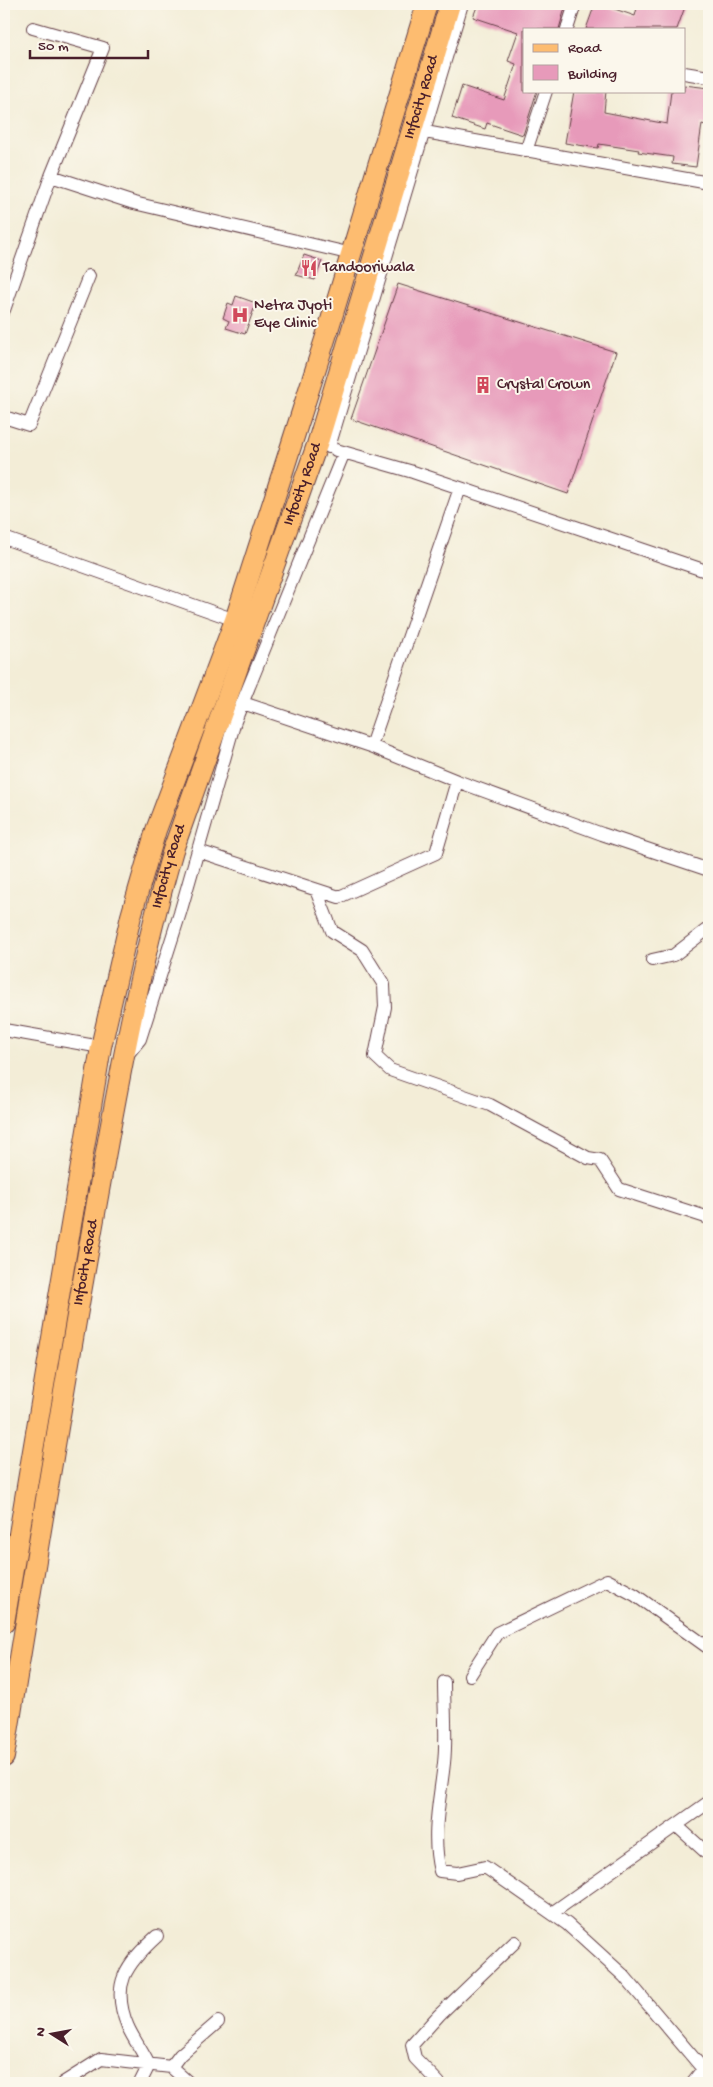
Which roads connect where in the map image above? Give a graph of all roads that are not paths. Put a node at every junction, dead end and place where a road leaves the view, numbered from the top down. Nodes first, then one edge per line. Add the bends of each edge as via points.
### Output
1 (427, 4) edge
2 (450, 4) edge
3 (462, 4) edge
4 (575, 4) edge
5 (33, 28) dead end
6 (567, 28) edge
7 (686, 73) edge
8 (709, 77) edge
9 (546, 92) edge
10 (417, 131) junction
11 (526, 151) junction
12 (52, 176) junction
13 (709, 183) edge
14 (352, 254) junction
15 (89, 276) dead end
16 (4, 310) edge
17 (4, 417) edge
18 (323, 446) junction
19 (344, 452) junction
20 (460, 488) junction
21 (4, 538) edge
22 (709, 572) edge
23 (235, 620) junction
24 (243, 703) junction
25 (371, 746) junction
26 (185, 752) junction
27 (205, 760) junction
28 (457, 781) junction
29 (198, 851) junction
30 (709, 870) edge
31 (316, 890) junction
32 (709, 928) edge
33 (652, 960) dead end
34 (4, 1030) edge
35 (101, 1047) junction
36 (122, 1061) junction
37 (72, 1215) junction
38 (94, 1218) junction
39 (709, 1218) edge
40 (4, 1617) edge
41 (708, 1645) edge
42 (470, 1675) dead end
43 (444, 1682) dead end
44 (4, 1753) edge
45 (4, 1757) edge
46 (709, 1802) edge
47 (677, 1826) junction
48 (709, 1855) edge
49 (552, 1913) junction
50 (157, 1936) dead end
51 (514, 1942) dead end
52 (218, 2022) dead end
53 (150, 2065) junction
54 (171, 2067) junction
55 (63, 2083) edge
56 (140, 2083) edge
57 (189, 2083) edge
58 (439, 2083) edge
59 (692, 2083) edge

1 - 14 main road, Infocity Road
2 - 10 main road, Infocity Road
3 - 10 street
4 - 6 street
5 - 12 street via 103,48
7 - 8 street
9 - 11 street
10 - 11 street
10 - 18 main road, Infocity Road
11 - 13 street
12 - 14 street via 134,203
12 - 16 street
14 - 23 main road, Infocity Road
15 - 17 street via 29,425
18 - 19 street
18 - 27 main road, Infocity Road
19 - 20 street
19 - 24 street
20 - 22 street
20 - 25 street
21 - 23 street
23 - 26 main road, Infocity Road
24 - 25 street
24 - 29 street
25 - 28 street
26 - 27 main road
26 - 35 main road, Infocity Road via 156,830 131,916
27 - 36 main road, Infocity Road via 160,896
28 - 30 street
28 - 31 street via 436,853 339,897
29 - 31 street
29 - 36 street via 140,1039
31 - 39 street via 332,931 362,950 384,985 385,1008 375,1056 390,1070 490,1104 588,1158 600,1160 619,1189
32 - 33 street via 674,955
34 - 35 street
35 - 37 main road, Infocity Road
36 - 38 main road, Infocity Road
37 - 38 main road
37 - 40 main road, Infocity Road
38 - 44 main road, Infocity Road
41 - 42 street via 636,1595 606,1580 497,1633
43 - 49 street via 444,1761 435,1851 440,1871 458,1872 485,1867
44 - 45 main road, Infocity Road
46 - 47 street
47 - 48 street
47 - 49 street
49 - 59 street via 624,1976 704,2069
50 - 53 street via 126,1971 119,1995 128,2028
51 - 58 street via 412,2045 415,2058
52 - 54 street
53 - 54 street
53 - 55 street via 101,2059
53 - 56 street
54 - 57 street

